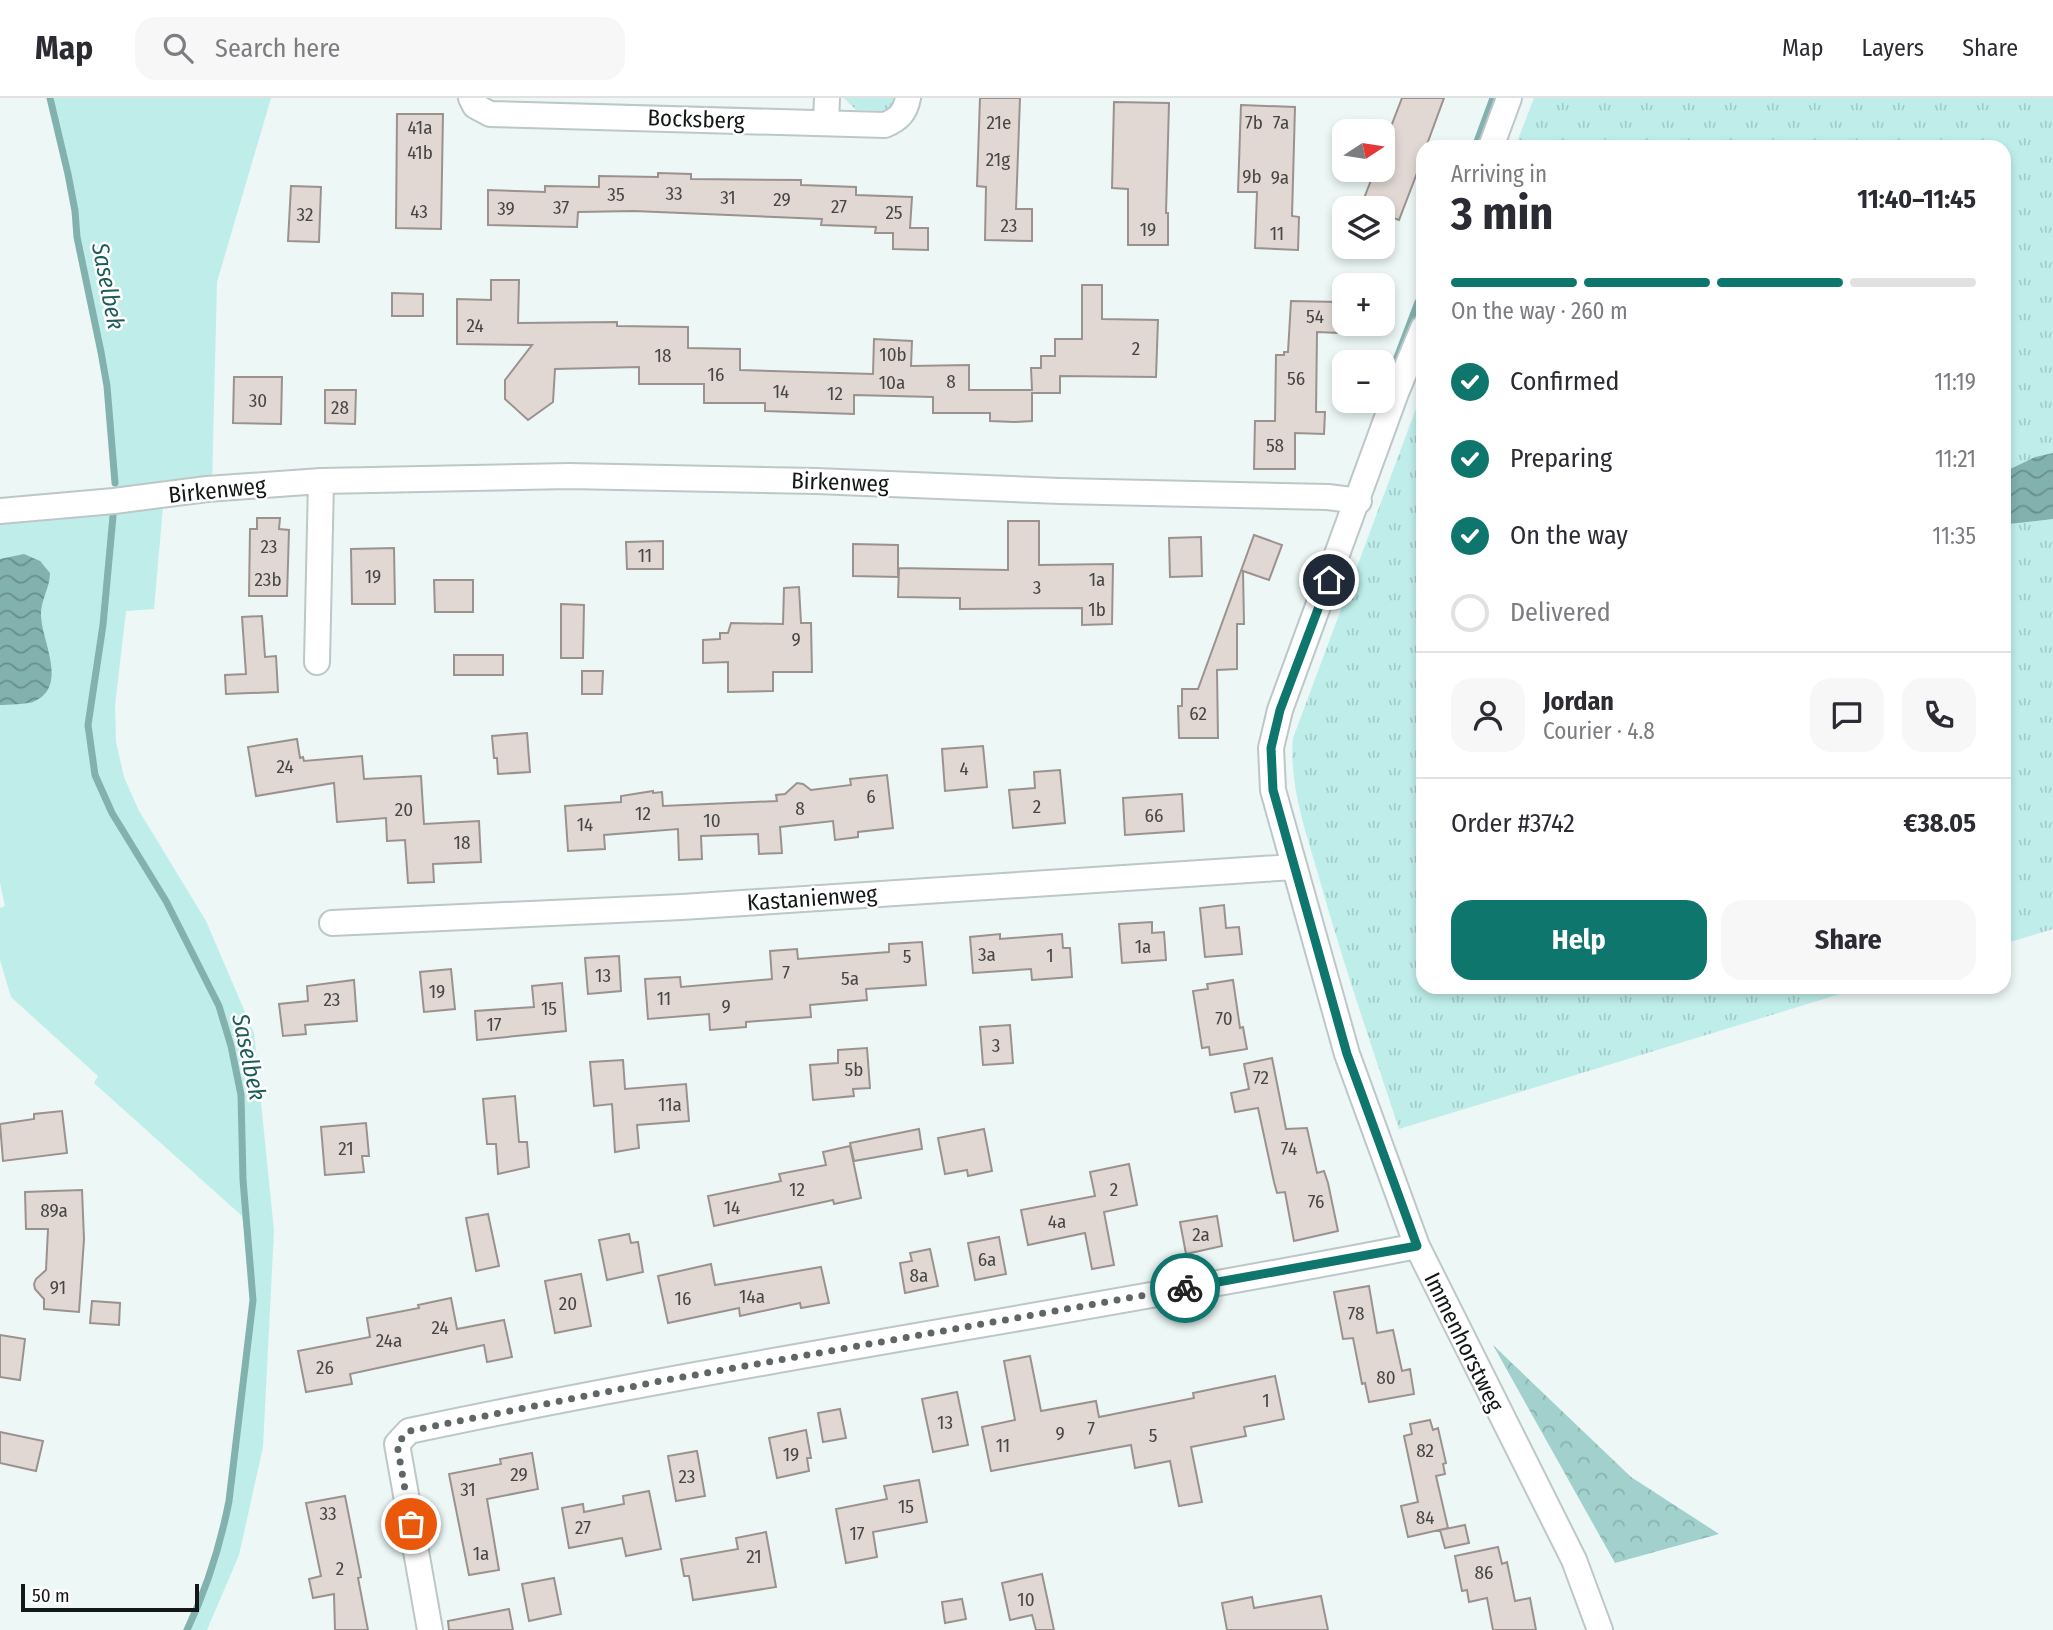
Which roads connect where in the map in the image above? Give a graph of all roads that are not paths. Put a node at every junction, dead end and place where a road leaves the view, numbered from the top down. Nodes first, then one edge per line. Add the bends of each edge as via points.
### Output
1 (471, 98) edge
2 (908, 98) edge
3 (1509, 98) edge
4 (566, 107) edge
5 (827, 110) edge
6 (1494, 140) edge
7 (1416, 345) edge
8 (321, 481) junction
9 (1359, 501) junction
10 (0, 511) edge
11 (317, 662) dead end
12 (1293, 867) junction
13 (332, 923) dead end
14 (1417, 1246) junction
15 (430, 1630) edge
16 (1600, 1630) edge

1 - 4 street, Bocksberg via 475,106 490,114
2 - 5 street, Bocksberg via 897,120 885,125
3 - 6 street
4 - 5 street, Bocksberg
7 - 9 street, Immenhorstweg
8 - 9 street, Birkenweg via 569,476
8 - 10 street, Birkenweg
8 - 11 street
9 - 12 street, Immenhorstweg via 1280,710 1271,748 1273,790
12 - 13 street, Kastanienweg via 682,907
12 - 14 street, Immenhorstweg via 1347,1054
14 - 15 street via 661,1381 409,1431 397,1444
14 - 16 street, Immenhorstweg via 1574,1560

